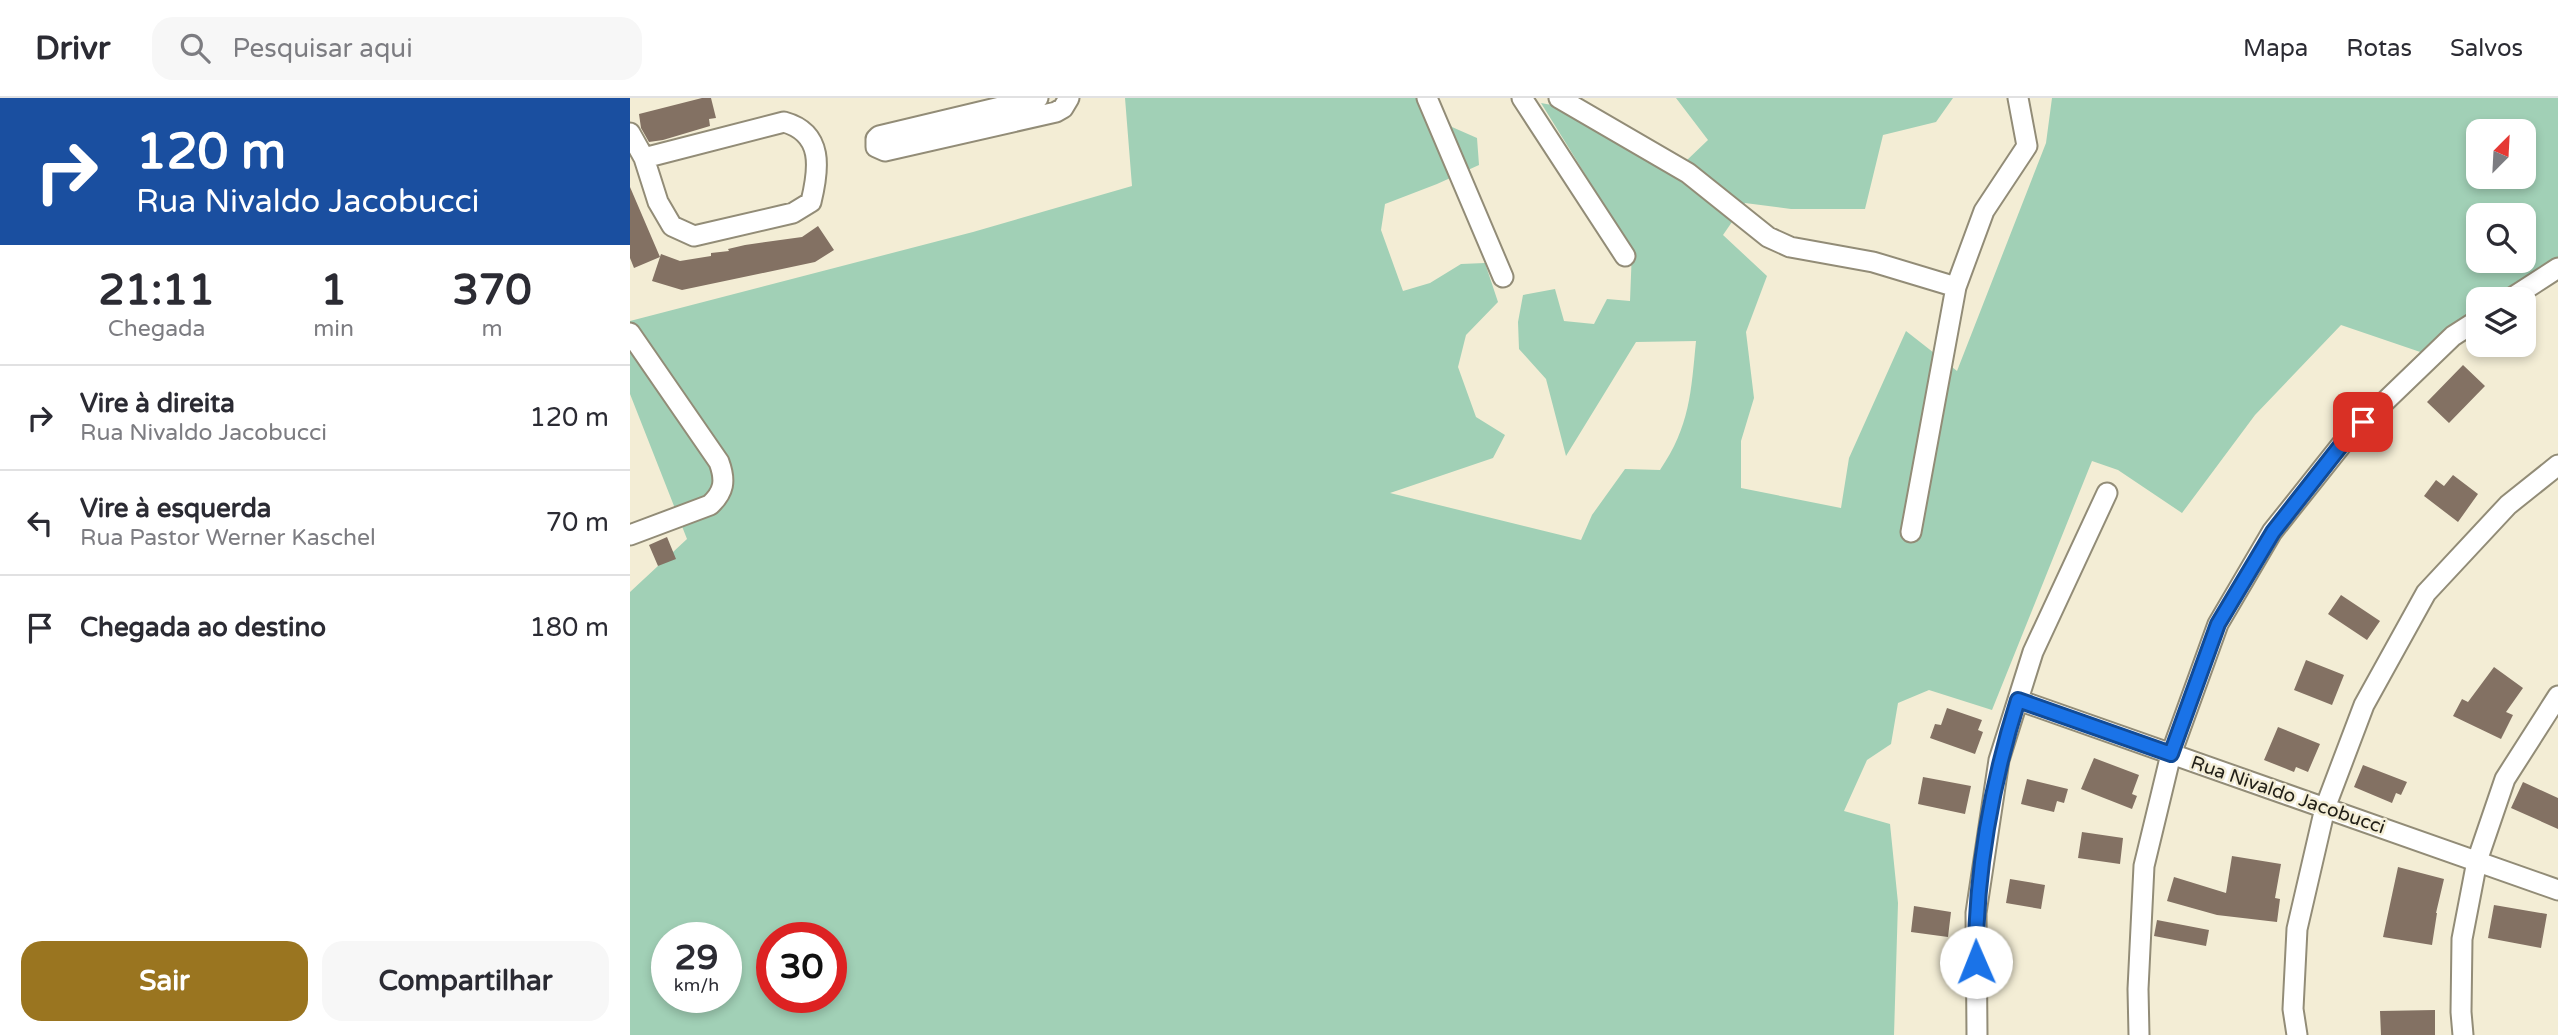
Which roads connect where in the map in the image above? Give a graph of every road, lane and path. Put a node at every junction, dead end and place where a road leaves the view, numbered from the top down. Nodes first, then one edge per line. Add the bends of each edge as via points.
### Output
1 (1038, 98) edge
2 (1069, 98) edge
3 (1427, 98) edge
4 (1522, 98) edge
5 (1559, 98) edge
6 (2018, 98) edge
7 (630, 133) edge
8 (644, 158) junction
9 (1625, 256) dead end
10 (2558, 268) edge
11 (1503, 277) dead end
12 (1956, 287) junction
13 (2529, 287) edge
14 (2466, 328) edge
15 (630, 333) edge
16 (2558, 465) edge
17 (2107, 493) dead end
18 (1911, 532) dead end
19 (630, 535) edge
20 (2558, 696) edge
21 (2018, 700) junction
22 (2171, 754) junction
23 (2325, 807) junction
24 (2477, 861) junction
25 (2558, 890) edge
26 (1977, 1035) edge
27 (2139, 1035) edge
28 (2297, 1035) edge
29 (2463, 1035) edge

1 - 2 street via 879,136 876,147 885,150 1056,112
3 - 11 street
4 - 9 street
5 - 12 street via 1688,173 1768,237 1790,247 1872,262
6 - 12 street via 2027,146 1984,211
7 - 8 street
8 - 8 street via 784,122 810,138 818,175 811,202 793,213 694,236 671,226
10 - 13 street
12 - 18 street
14 - 22 street via 2346,439 2273,532 2218,624
15 - 19 street via 724,474 718,497 709,505
16 - 23 street via 2508,505 2426,593 2364,705
17 - 21 street via 2033,652
20 - 24 street via 2505,779
21 - 22 street, Rua Nivaldo Jacobucci
21 - 26 street via 1999,760 1976,913
22 - 23 street, Rua Nivaldo Jacobucci
22 - 27 street via 2144,866
23 - 24 street, Rua Nivaldo Jacobucci
23 - 28 street via 2297,929 2293,1009
24 - 25 street, Rua Nivaldo Jacobucci
24 - 29 street via 2462,939

